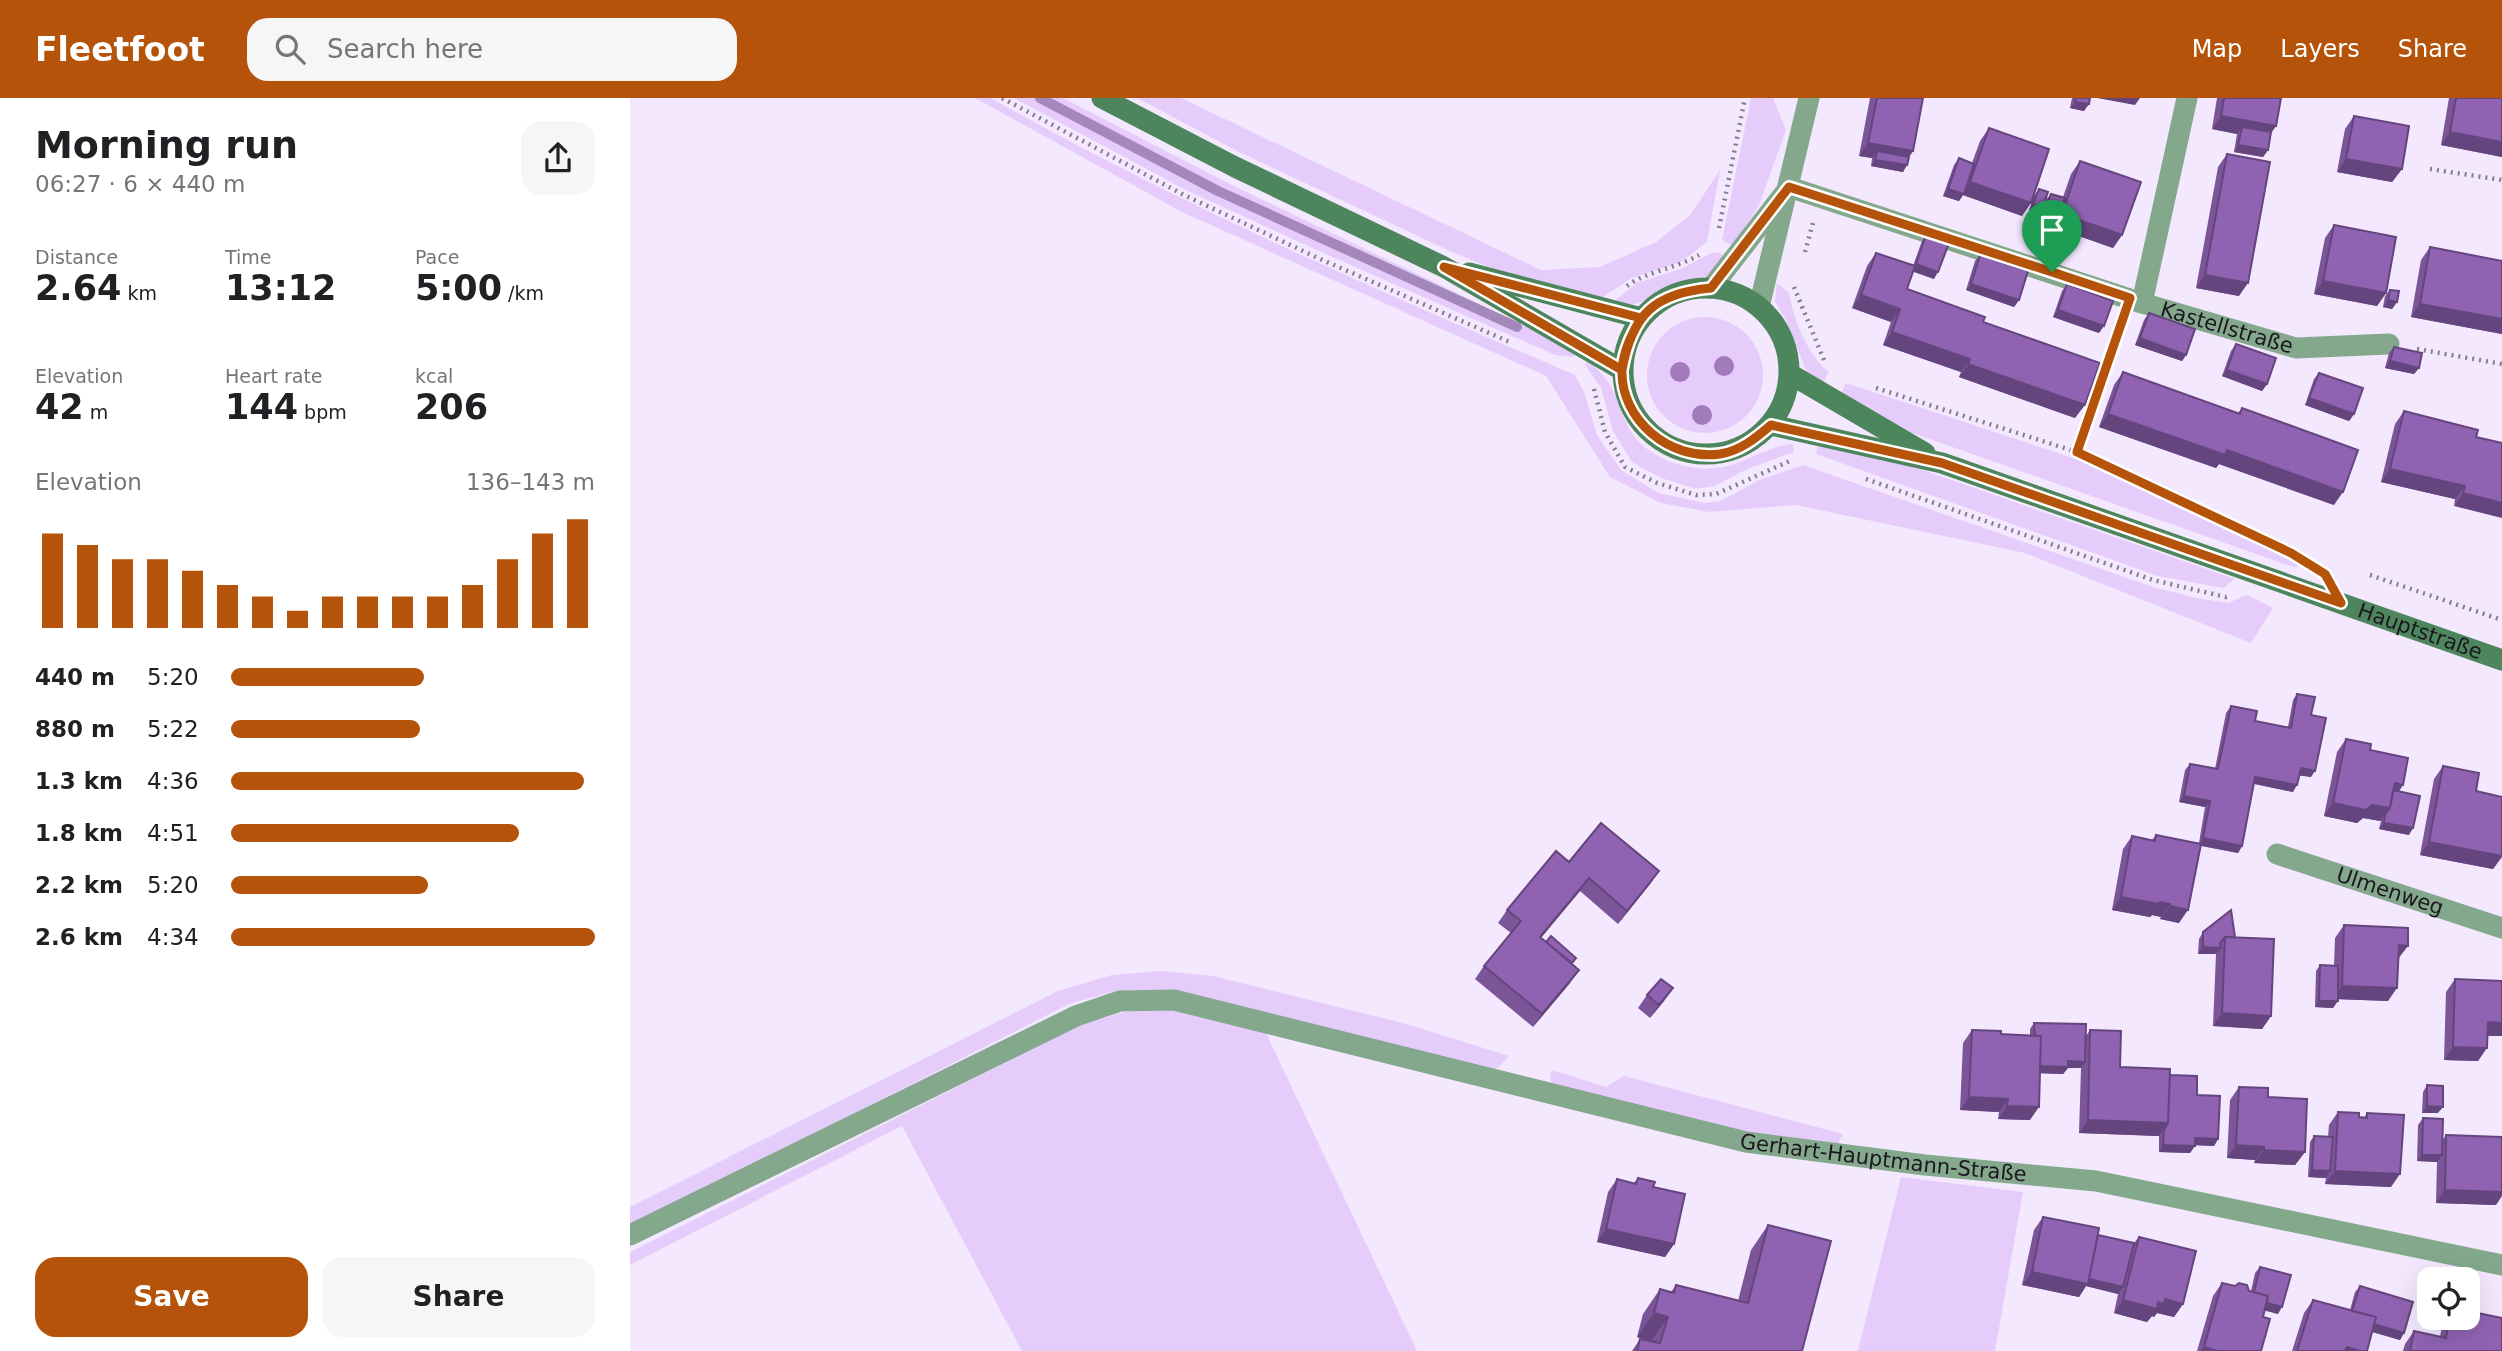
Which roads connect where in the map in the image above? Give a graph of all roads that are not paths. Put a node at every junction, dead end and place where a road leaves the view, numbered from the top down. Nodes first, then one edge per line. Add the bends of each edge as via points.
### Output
1 (1102, 98) edge
2 (1809, 98) edge
3 (2187, 98) edge
4 (1789, 187) junction
5 (1444, 267) junction
6 (1711, 288) junction
7 (2136, 300) junction
8 (1759, 307) junction
9 (1641, 318) junction
10 (2389, 344) road end
11 (1622, 370) junction
12 (1790, 374) junction
13 (1771, 425) junction
14 (1942, 463) junction
15 (2502, 660) edge
16 (2277, 854) dead end
17 (2502, 929) edge
18 (630, 1236) edge
19 (2502, 1265) edge

1 - 5 main road
2 - 4 street
3 - 7 street
4 - 6 street
4 - 7 street, Kastellstraße
4 - 8 street
5 - 9 main road
5 - 11 main road
6 - 8 main road
6 - 9 main road via 1685,290 1661,300
7 - 10 street, Kastellstraße via 2295,348
8 - 12 main road via 1782,337
9 - 11 main road via 1627,343
11 - 13 main road via 1627,399 1641,424 1664,444 1691,454 1721,454 1749,444
12 - 13 main road via 1785,399
12 - 14 main road, Hauptstraße
13 - 14 main road, Hauptstraße
14 - 15 main road, Hauptstraße
16 - 17 street, Ulmenweg
18 - 19 street, Gerhart-Hauptmann-Straße via 1076,1016 1121,1000 1174,1000 1746,1142 2096,1181

